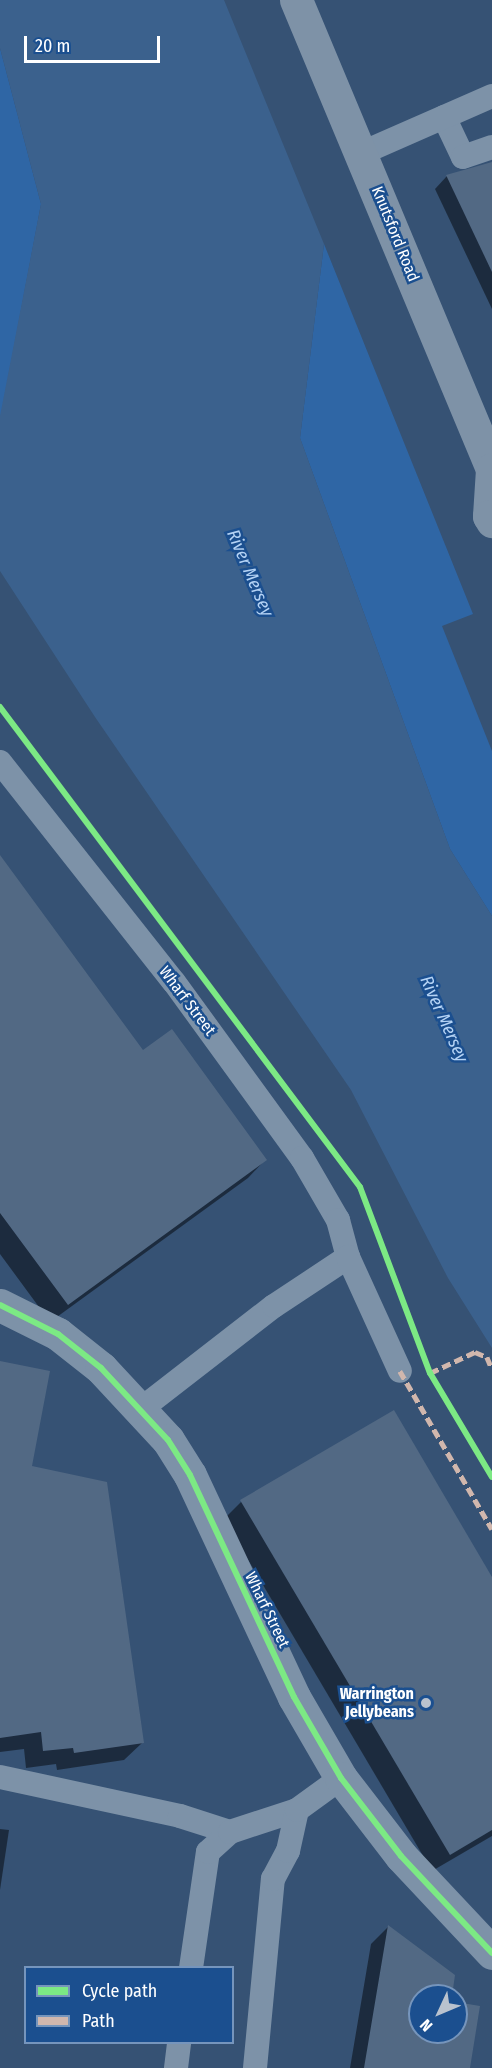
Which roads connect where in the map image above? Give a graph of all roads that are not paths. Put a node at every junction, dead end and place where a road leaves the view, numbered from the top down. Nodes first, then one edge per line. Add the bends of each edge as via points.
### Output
1 (296, 0) edge
2 (492, 96) edge
3 (444, 117) junction
4 (492, 147) edge
5 (362, 153) junction
6 (492, 469) edge
7 (492, 521) edge
8 (0, 762) edge
9 (348, 1257) junction
10 (0, 1305) edge
11 (400, 1371) dead end
12 (141, 1409) junction
13 (0, 1777) edge
14 (341, 1778) junction
15 (297, 1810) junction
16 (230, 1832) junction
17 (492, 1953) edge
18 (190, 1966) edge
19 (179, 2044) edge
20 (176, 2068) edge
21 (255, 2068) edge

1 - 5 highway, Knutsford Road
2 - 3 lane
3 - 4 lane via 463,157
3 - 5 lane
5 - 6 highway, Knutsford Road
6 - 7 highway, Knutsford Road
8 - 9 lane, Wharf Street via 174,982 302,1158 338,1220
9 - 11 lane, Wharf Street
9 - 12 lane via 274,1306
10 - 12 street, Wharf Street via 58,1334 101,1368
12 - 14 street, Wharf Street via 168,1440 190,1475 255,1619
13 - 16 lane via 180,1816
14 - 15 lane
14 - 17 street, Wharf Street via 400,1856
15 - 16 lane
15 - 21 lane via 288,1851 273,1879
16 - 18 lane via 208,1852
19 - 20 lane

